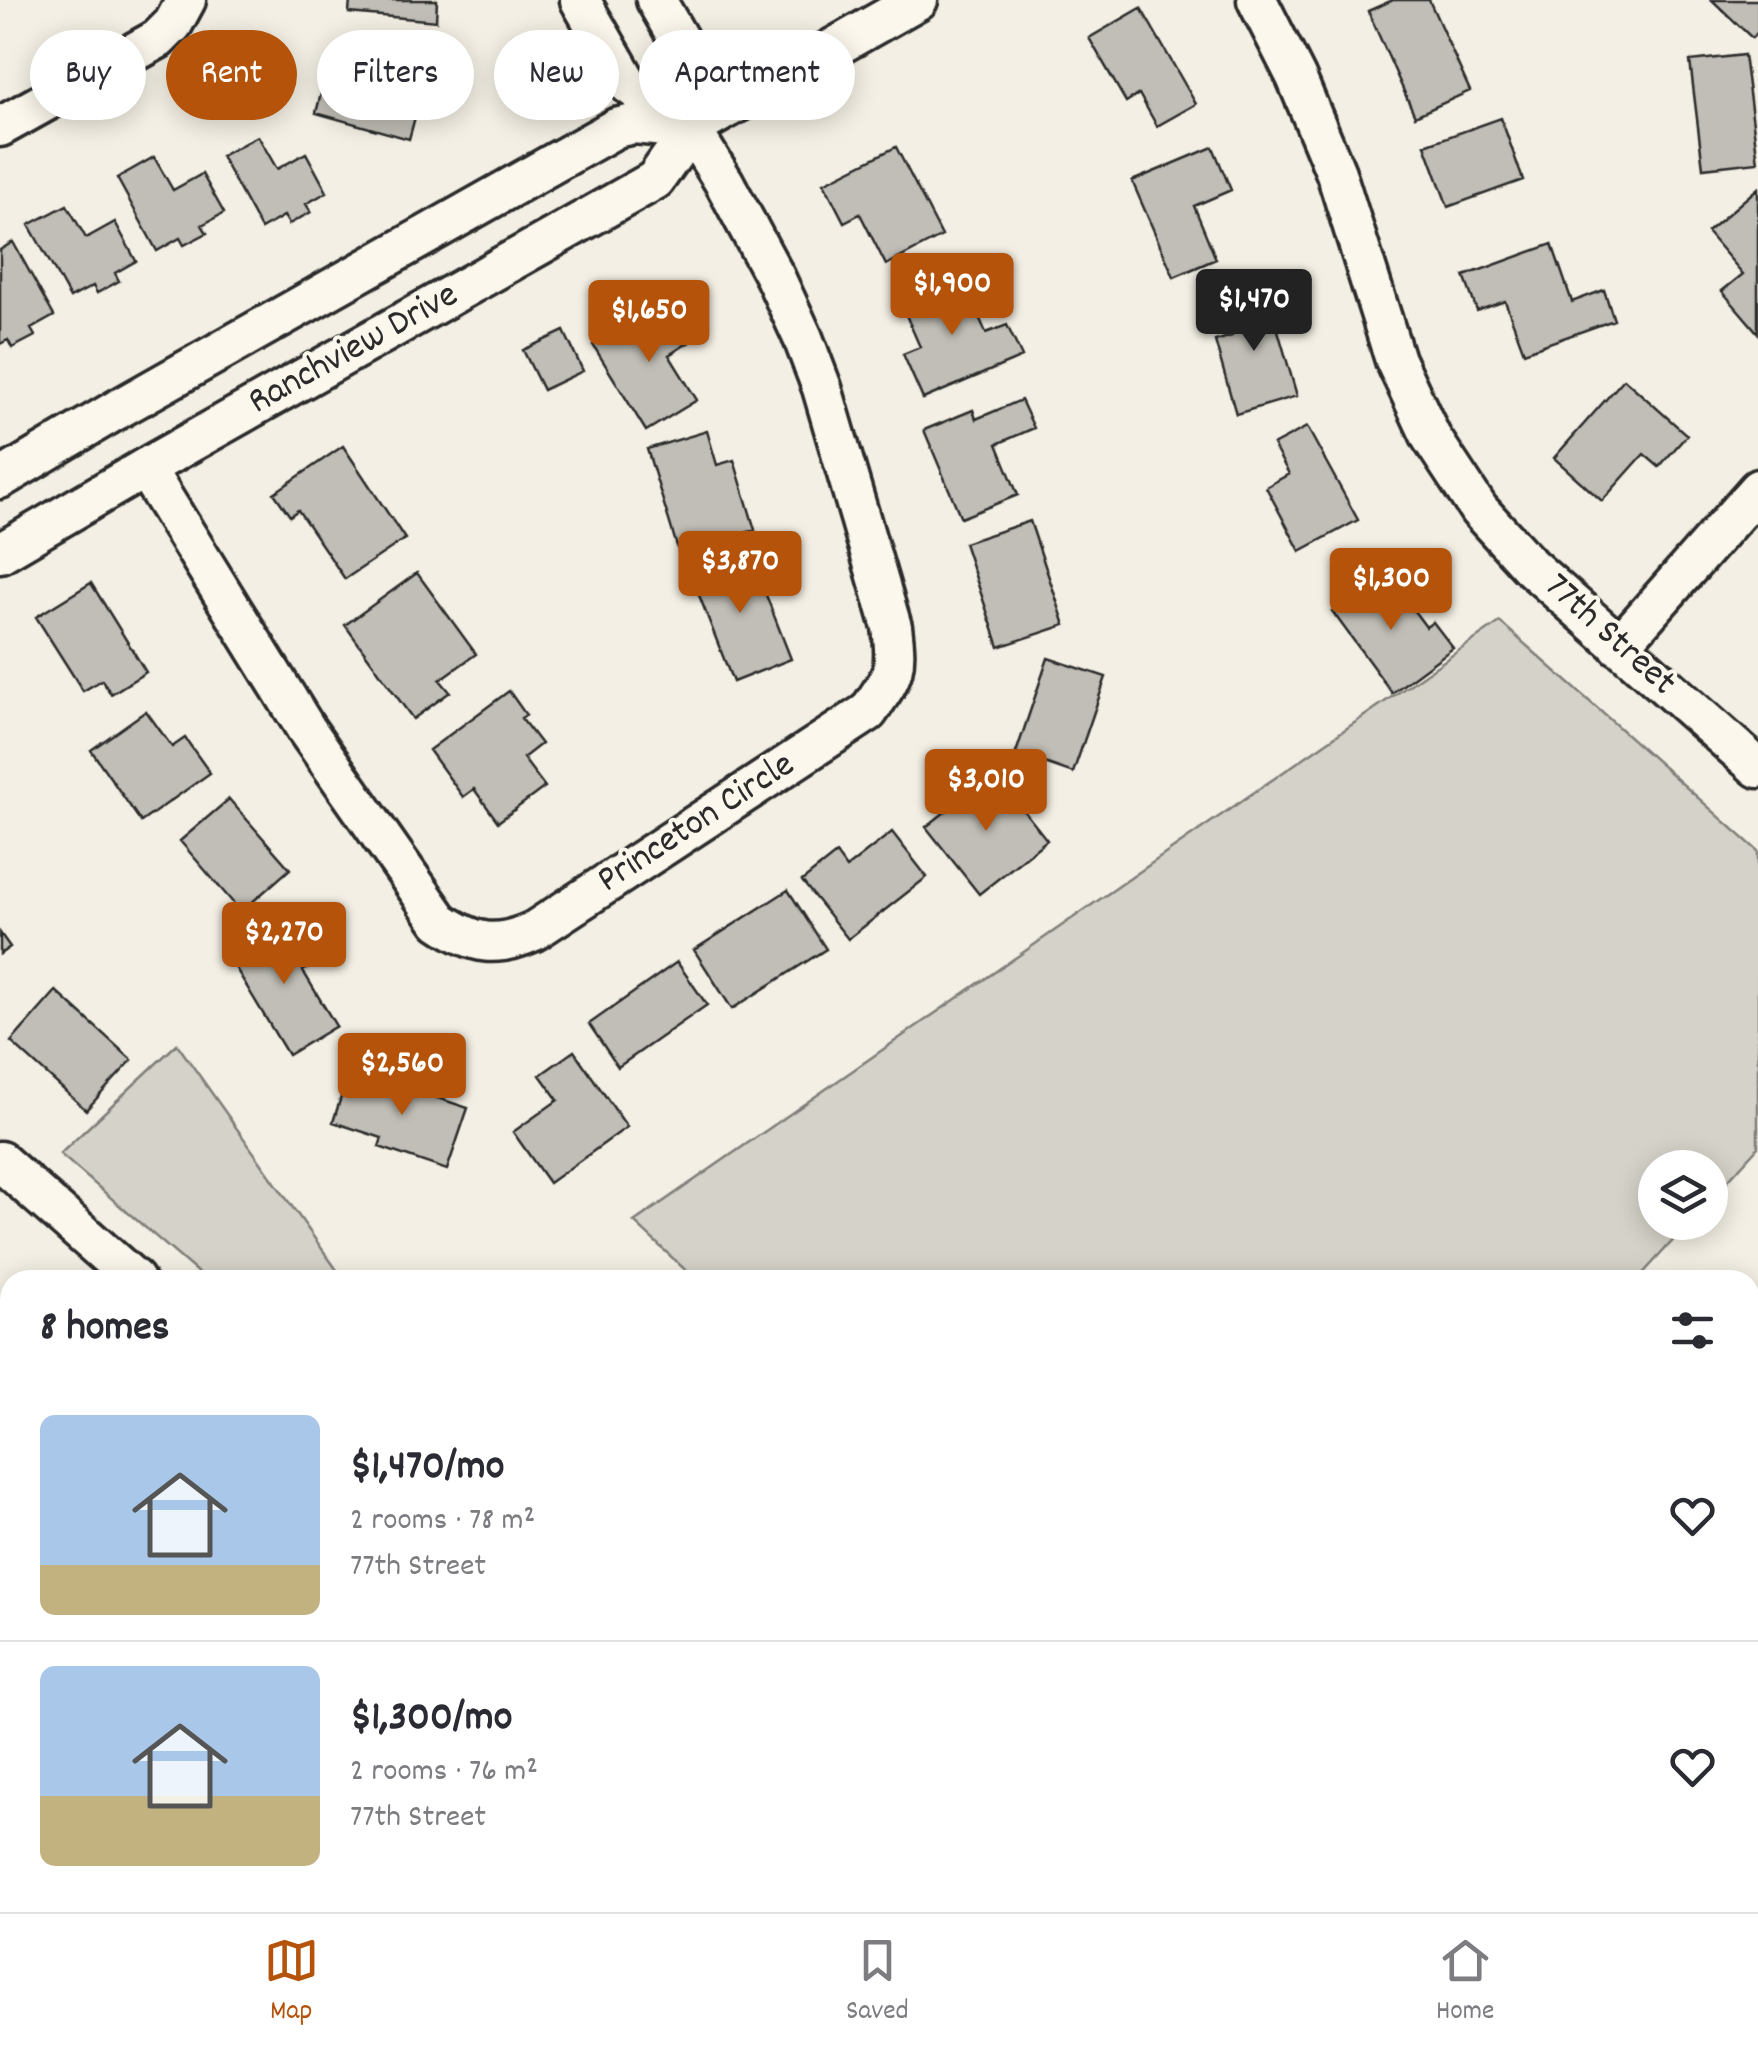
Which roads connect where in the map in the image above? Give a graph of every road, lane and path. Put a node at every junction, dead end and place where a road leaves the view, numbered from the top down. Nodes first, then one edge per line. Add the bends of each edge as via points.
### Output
1 (186, 0) edge
2 (580, 0) edge
3 (656, 0) edge
4 (918, 0) edge
5 (1257, 0) edge
6 (0, 127) edge
7 (691, 130) junction
8 (146, 468) junction
9 (0, 479) edge
10 (1758, 490) edge
11 (0, 553) edge
12 (1619, 646) junction
13 (1758, 768) edge
14 (0, 1161) edge
15 (123, 1270) edge

1 - 6 street via 158,39
2 - 7 street via 628,84
3 - 7 street via 687,54
4 - 7 street, Ranchview Drive
5 - 12 street, 77th Street via 1336,173 1394,360 1431,437 1479,510
7 - 8 street, Ranchview Drive via 656,180
7 - 8 street, Princeton Circle via 803,338 896,655 891,678 868,712 534,931 482,942 440,921 306,729
7 - 9 street, Ranchview Drive via 616,128
8 - 11 street, Ranchview Drive
10 - 12 street
12 - 13 street, 77th Street
14 - 15 street

